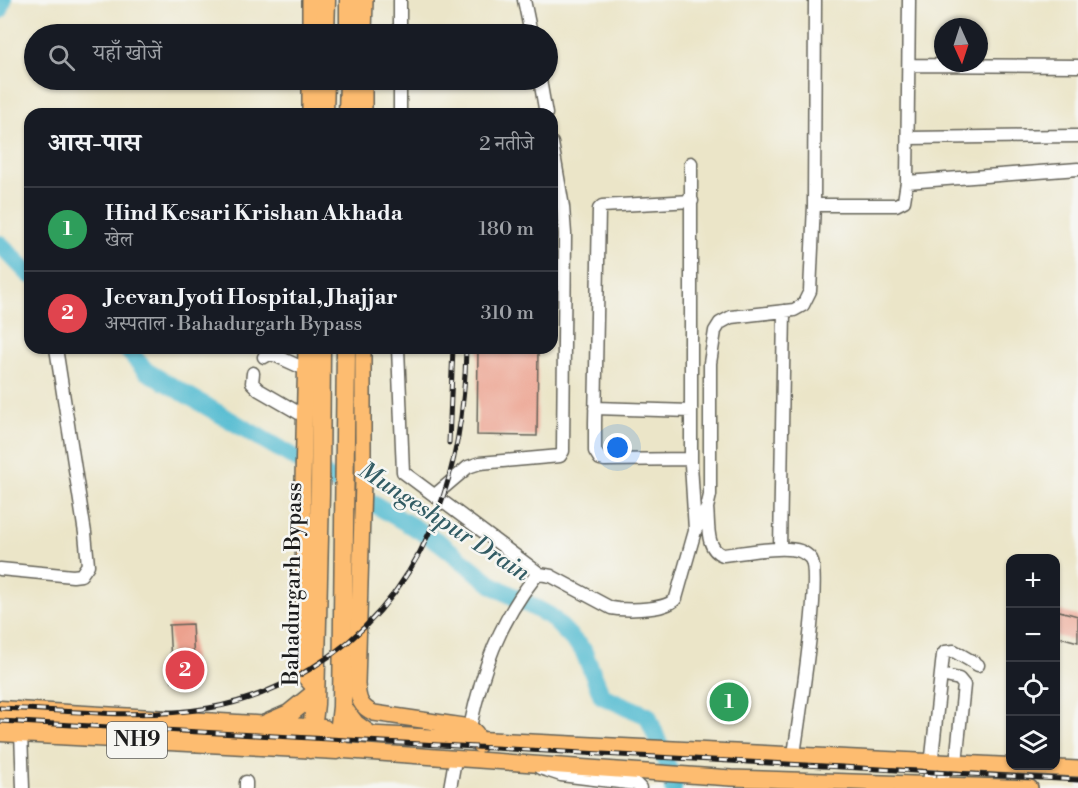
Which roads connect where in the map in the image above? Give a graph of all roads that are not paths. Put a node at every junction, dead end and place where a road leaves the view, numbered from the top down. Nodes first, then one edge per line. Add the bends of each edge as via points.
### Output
1 (310, 0) edge
2 (326, 0) edge
3 (349, 0) edge
4 (365, 0) edge
5 (400, 0) edge
6 (524, 0) edge
7 (815, 0) edge
8 (909, 0) edge
9 (310, 24) edge
10 (325, 24) edge
11 (349, 24) edge
12 (364, 24) edge
13 (400, 24) edge
14 (529, 24) edge
15 (909, 65) junction
16 (1078, 66) edge
17 (310, 90) edge
18 (325, 90) edge
19 (348, 90) edge
20 (364, 90) edge
21 (400, 90) edge
22 (542, 90) edge
23 (309, 108) edge
24 (324, 108) edge
25 (348, 108) edge
26 (364, 108) edge
27 (400, 108) edge
28 (545, 108) edge
29 (1078, 136) edge
30 (908, 138) junction
31 (691, 163) dead end
32 (1078, 169) edge
33 (558, 176) edge
34 (907, 182) junction
35 (692, 201) junction
36 (814, 205) junction
37 (784, 311) junction
38 (57, 354) edge
39 (306, 354) edge
40 (321, 354) edge
41 (346, 354) edge
42 (363, 354) edge
43 (398, 354) edge
44 (264, 357) dead end
45 (305, 369) junction
46 (253, 373) dead end
47 (595, 408) junction
48 (691, 411) junction
49 (304, 416) junction
50 (691, 459) junction
51 (435, 495) junction
52 (707, 508) junction
53 (696, 531) junction
54 (780, 549) junction
55 (0, 569) edge
56 (540, 574) junction
57 (978, 664) dead end
58 (941, 675) junction
59 (315, 691) junction
60 (931, 693) dead end
61 (342, 706) junction
62 (0, 710) edge
63 (261, 726) junction
64 (314, 728) junction
65 (340, 730) junction
66 (0, 732) edge
67 (21, 733) junction
68 (474, 733) junction
69 (369, 734) junction
70 (310, 749) junction
71 (337, 750) junction
72 (739, 752) junction
73 (794, 755) junction
74 (455, 760) junction
75 (482, 760) junction
76 (939, 762) junction
77 (532, 765) junction
78 (1078, 769) edge
79 (736, 782) edge
80 (934, 785) edge
81 (23, 788) edge
82 (450, 788) edge
83 (640, 788) edge
84 (1030, 788) edge

1 - 9 main road
2 - 10 highway
3 - 11 highway
4 - 12 main road
5 - 13 street
6 - 14 street
7 - 36 street
8 - 15 street
15 - 16 street
15 - 30 street
17 - 23 main road
18 - 24 highway
19 - 25 highway
20 - 26 main road
21 - 27 street
22 - 28 street
29 - 30 street
30 - 34 street
31 - 35 street
32 - 34 street
33 - 51 street via 565,234 563,451 560,456 472,465
34 - 36 street via 904,201 896,205
35 - 47 street via 598,209
35 - 48 street
36 - 37 street via 810,291 803,305
37 - 52 street via 730,317 715,331 710,363
37 - 54 street
38 - 55 street via 88,565 81,575 73,576
39 - 45 main road
40 - 59 highway, Bahadurgarh Bypass
41 - 61 highway
42 - 68 main road via 359,701 374,713
43 - 51 street via 402,470
44 - 45 street via 272,354
45 - 49 main road
46 - 49 street via 252,383 259,390
47 - 48 street
47 - 50 street via 596,451 600,459
48 - 50 street
49 - 59 main road via 304,676
50 - 53 street
51 - 56 street
52 - 53 street
52 - 54 street via 711,548 716,553
53 - 56 street via 676,598 662,606 611,608
54 - 73 street via 801,551 811,558 813,568 814,602
56 - 68 street via 526,588 502,627 486,663
57 - 58 street via 954,651 945,652
58 - 76 street
58 - 76 street via 959,679 964,685
59 - 63 highway via 289,714
59 - 64 highway, Bahadurgarh Bypass
60 - 76 street
61 - 65 highway
61 - 69 highway via 355,724
62 - 63 highway, NH9
63 - 64 highway, NH9
64 - 65 highway
64 - 70 highway, Bahadurgarh Bypass
65 - 69 main road
65 - 71 highway
66 - 67 highway, NH9
67 - 70 highway, NH9
67 - 81 street
68 - 69 main road
68 - 72 main road via 566,744
68 - 75 main road
70 - 71 highway, NH9
71 - 74 main road
72 - 73 main road
72 - 79 main road
73 - 76 main road
74 - 75 main road
74 - 82 street
75 - 77 main road
76 - 78 main road
76 - 80 street
76 - 80 street
77 - 79 main road
77 - 83 street via 561,775 636,784
79 - 80 main road
80 - 84 main road

